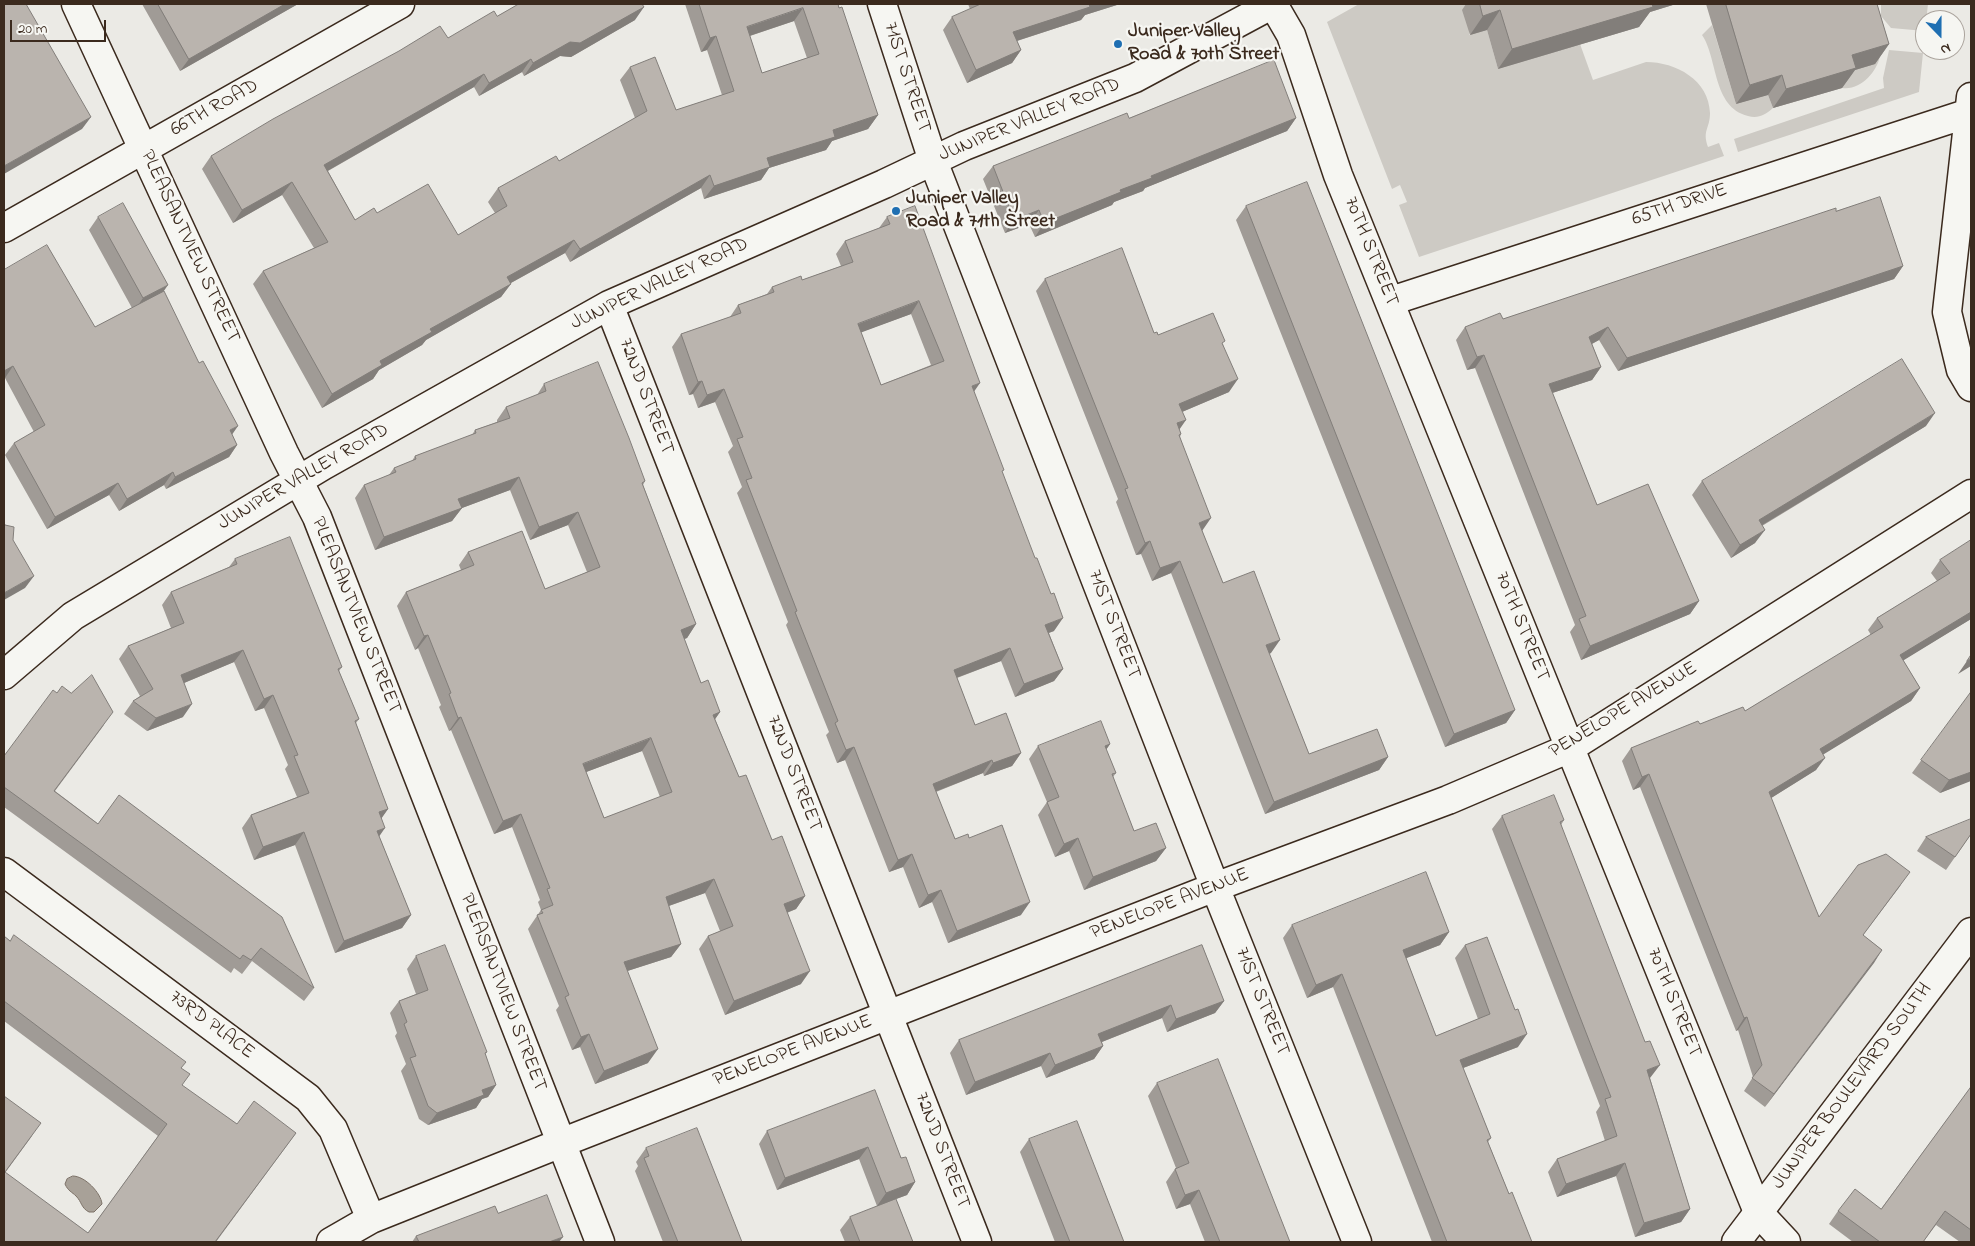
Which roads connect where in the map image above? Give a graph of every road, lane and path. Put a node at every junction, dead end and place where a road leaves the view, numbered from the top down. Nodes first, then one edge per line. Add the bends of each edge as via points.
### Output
1 (76, 4) edge
2 (400, 4) edge
3 (882, 4) edge
4 (1273, 4) edge
5 (1970, 104) edge
6 (144, 149) junction
7 (933, 161) junction
8 (4, 228) edge
9 (1391, 301) junction
10 (609, 305) junction
11 (1971, 387) edge
12 (299, 481) junction
13 (1971, 494) edge
14 (4, 675) edge
15 (1570, 748) junction
16 (4, 872) edge
17 (1215, 887) junction
18 (1971, 932) edge
19 (888, 1015) junction
20 (561, 1143) junction
21 (1758, 1212) junction
22 (371, 1219) junction
23 (332, 1242) edge
24 (600, 1242) edge
25 (977, 1242) edge
26 (1357, 1242) edge
27 (1736, 1242) edge
28 (1786, 1242) edge

1 - 6 street, PLEASANTVIEW STREET
2 - 6 street, 66TH ROAD
3 - 7 street, 71ST STREET
4 - 7 street, JUNIPER VALLEY ROAD via 1135,78
4 - 9 street, 70TH STREET via 1291,35 1338,175
5 - 9 street, 65TH DRIVE
5 - 11 street via 1947,312 1962,370
6 - 8 street, 66TH ROAD
6 - 12 street, PLEASANTVIEW STREET
7 - 10 street, JUNIPER VALLEY ROAD
7 - 17 street, 71ST STREET
9 - 15 street, 70TH STREET
10 - 12 street, JUNIPER VALLEY ROAD
10 - 19 street, 72ND STREET
12 - 14 street, JUNIPER VALLEY ROAD via 73,616
12 - 20 street, PLEASANTVIEW STREET via 317,517
13 - 15 street, PENELOPE AVENUE
15 - 17 street, PENELOPE AVENUE via 1454,798
15 - 21 street, 70TH STREET
16 - 22 street, 73RD PLACE via 308,1098 333,1129
17 - 19 street, PENELOPE AVENUE
17 - 26 street, 71ST STREET
18 - 21 street, JUNIPER BOULEVARD SOUTH
19 - 20 street, PENELOPE AVENUE
19 - 25 street, 72ND STREET
20 - 22 street, PENELOPE AVENUE
20 - 24 street, PLEASANTVIEW STREET
21 - 27 street, JUNIPER BOULEVARD SOUTH
21 - 28 street, 70TH STREET
22 - 23 street, PENELOPE AVENUE

